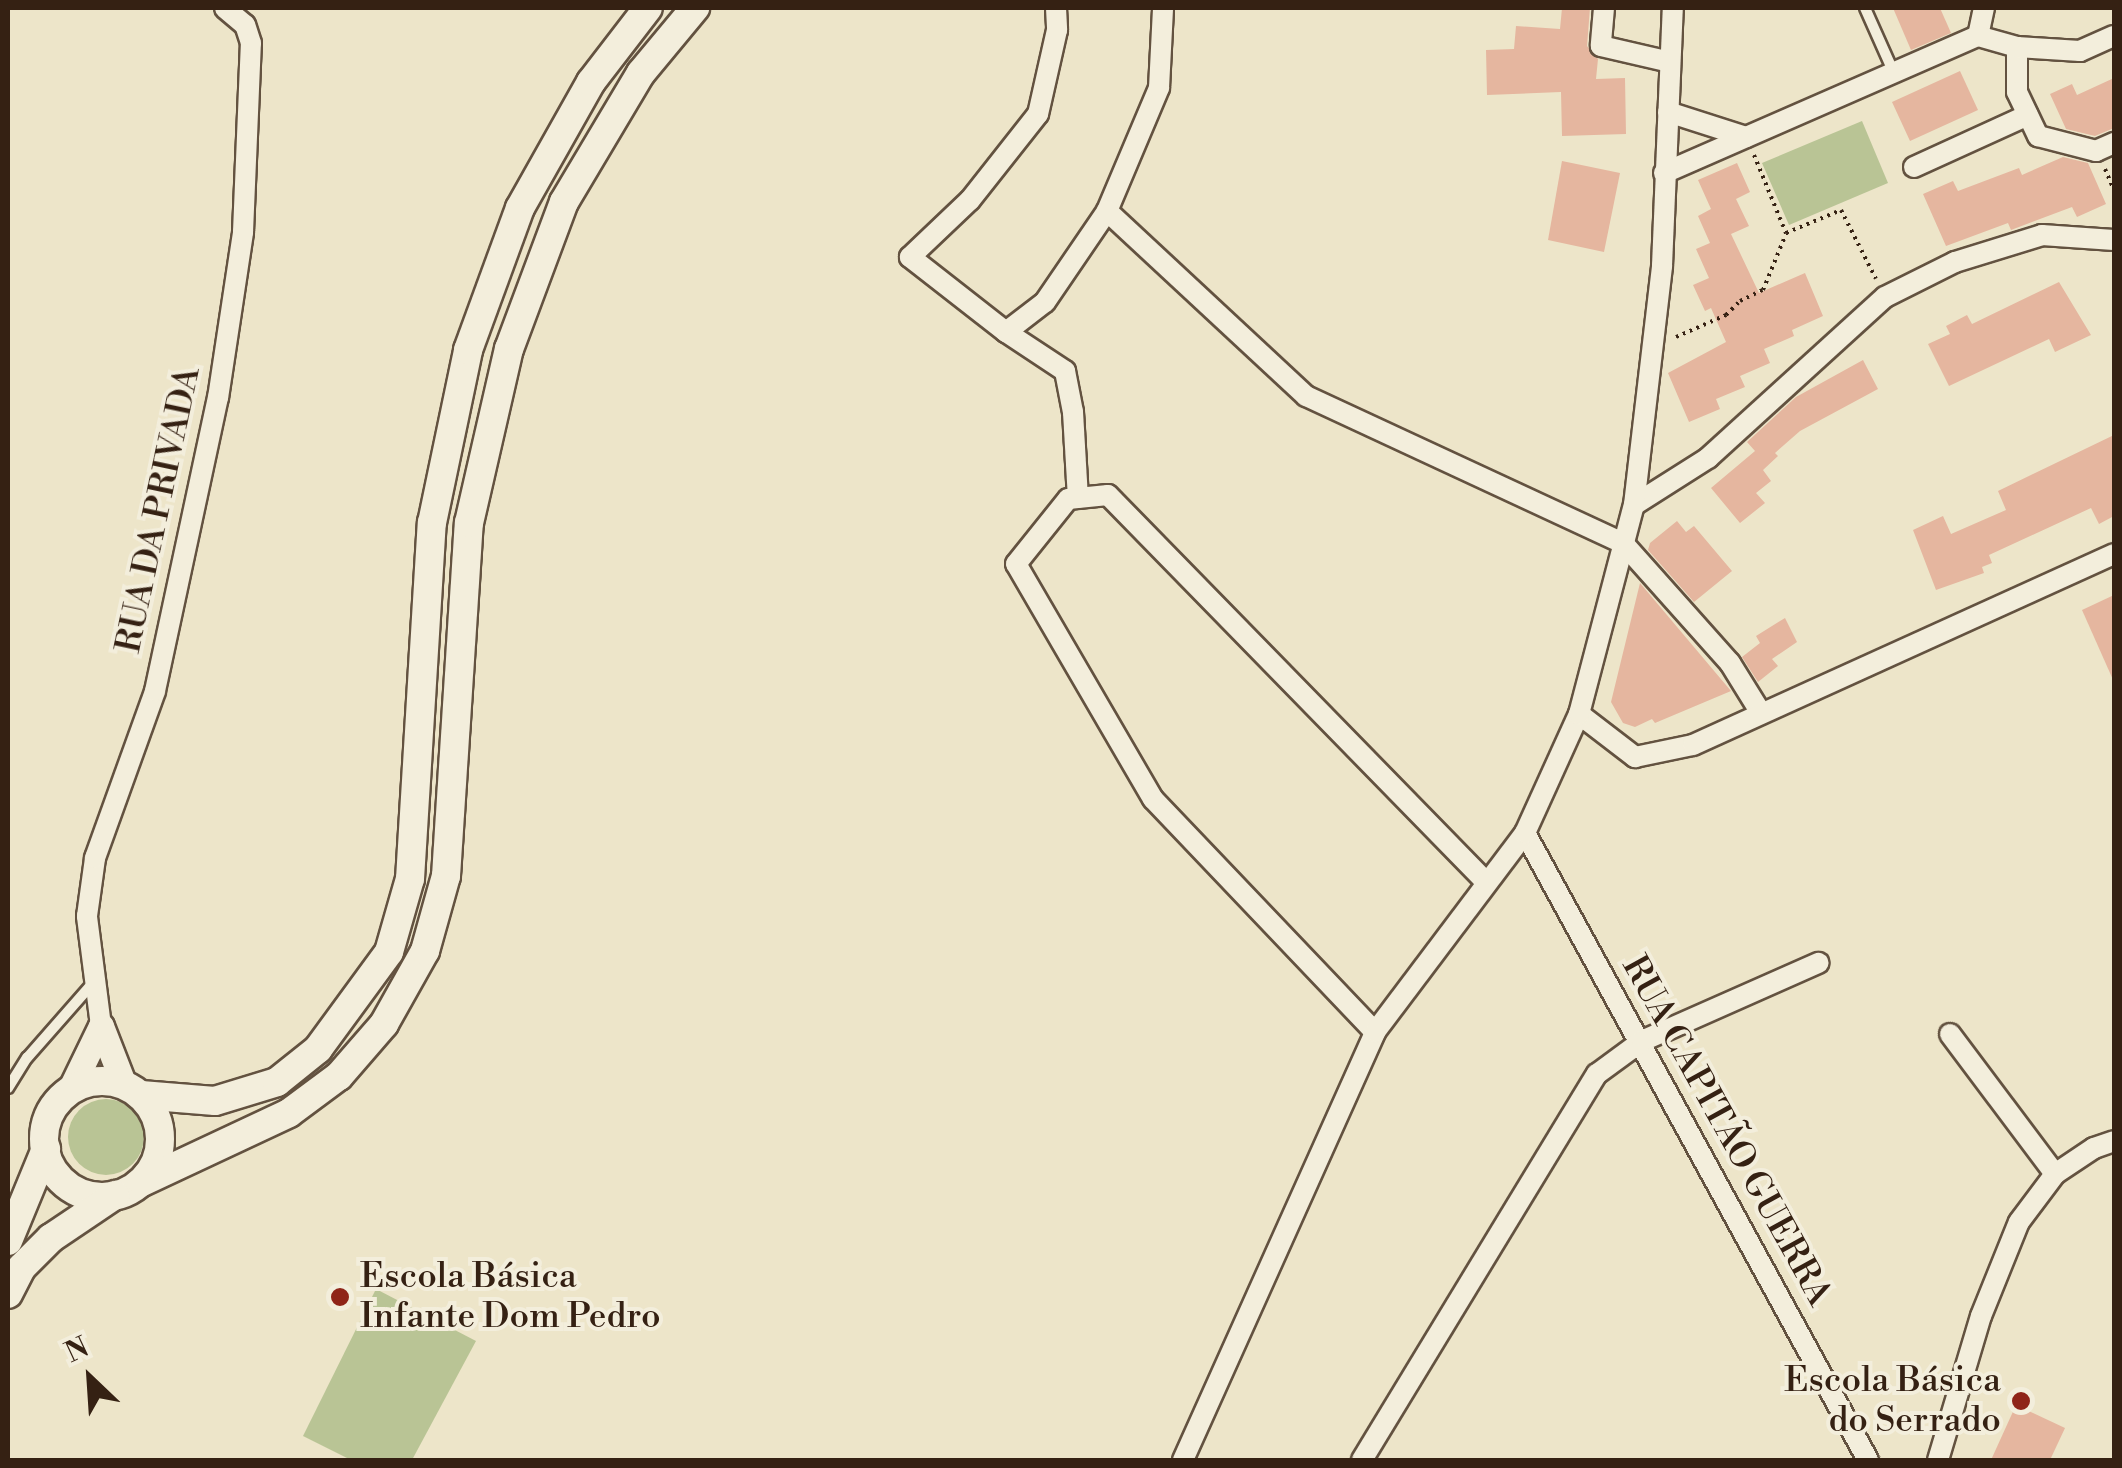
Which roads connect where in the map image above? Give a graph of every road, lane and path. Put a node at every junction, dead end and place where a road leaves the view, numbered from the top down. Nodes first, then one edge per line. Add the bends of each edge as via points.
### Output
1 (225, 8) edge
2 (648, 8) edge
3 (694, 8) edge
4 (1056, 8) edge
5 (1163, 8) edge
6 (1604, 8) edge
7 (1673, 8) edge
8 (1865, 8) edge
9 (1984, 8) edge
10 (1978, 36) junction
11 (2114, 36) edge
12 (2017, 47) junction
13 (1670, 62) junction
14 (1894, 72) junction
15 (1668, 112) junction
16 (2028, 116) junction
17 (1746, 137) junction
18 (2114, 143) edge
19 (1914, 166) dead end
20 (1664, 173) junction
21 (1107, 211) junction
22 (1786, 232) junction
23 (2114, 240) edge
24 (1863, 253) dead end
25 (1006, 332) junction
26 (1653, 346) junction
27 (1078, 498) junction
28 (1634, 505) junction
29 (1624, 542) junction
30 (2114, 554) edge
31 (1761, 713) junction
32 (1579, 714) junction
33 (1524, 833) junction
34 (1487, 883) junction
35 (1818, 963) dead end
36 (93, 982) junction
37 (101, 1026) junction
38 (1375, 1032) junction
39 (1950, 1034) dead end
40 (1642, 1041) junction
41 (8, 1088) edge
42 (70, 1090) junction
43 (133, 1090) junction
44 (2114, 1141) edge
45 (46, 1149) junction
46 (2055, 1174) junction
47 (130, 1188) junction
48 (8, 1241) edge
49 (8, 1294) edge
50 (1183, 1460) edge
51 (1362, 1460) edge
52 (1868, 1460) edge
53 (1938, 1460) edge

1 - 36 street, RUA DA PRIVADA via 244,25 251,44 243,232 218,398 155,691 96,858 87,916
2 - 43 main road via 591,82 520,208 468,350 432,522 410,879 389,952 318,1049 277,1082 214,1101
3 - 47 main road via 641,73 564,202 509,349 470,522 446,876 424,950 384,1024 339,1076 289,1114
4 - 25 street via 1038,114 970,200 910,257
5 - 21 street via 1159,88
6 - 13 street via 1601,46
7 - 13 street
8 - 14 lane
9 - 10 street
10 - 12 street
10 - 14 street
11 - 12 street via 2080,50
12 - 16 street via 2017,92
13 - 15 street
14 - 17 street
15 - 17 street
15 - 20 street
16 - 18 street via 2038,136 2096,152
16 - 19 street
17 - 20 street
17 - 22 path
20 - 26 street
21 - 25 street via 1045,302
21 - 29 street via 1306,396
22 - 24 path via 1842,210
22 - 26 path via 1762,290
23 - 28 street via 2042,235 1955,262 1885,298 1708,458
25 - 27 street via 1065,370
26 - 28 street
27 - 34 street via 1108,495
27 - 38 street via 1068,499 1016,564 1154,800
28 - 29 street
29 - 31 street via 1730,664
29 - 32 street
30 - 31 street
31 - 32 street via 1693,745 1635,757
32 - 33 street
33 - 34 street
33 - 40 street, RUA CAPITÃO GUERRA
34 - 38 street
35 - 40 street
36 - 37 street, RUA DA PRIVADA
36 - 41 lane
37 - 42 street
37 - 43 street
38 - 50 street
39 - 46 street
40 - 51 street via 1597,1074
40 - 52 street, RUA CAPITÃO GUERRA
42 - 43 main road via 87,1082
42 - 45 main road via 47,1120
43 - 47 main road via 153,1110 160,1148
44 - 46 street
45 - 47 main road via 56,1175 70,1188 88,1195
45 - 48 main road
46 - 53 street via 2018,1222 1981,1316
47 - 49 main road via 50,1238

